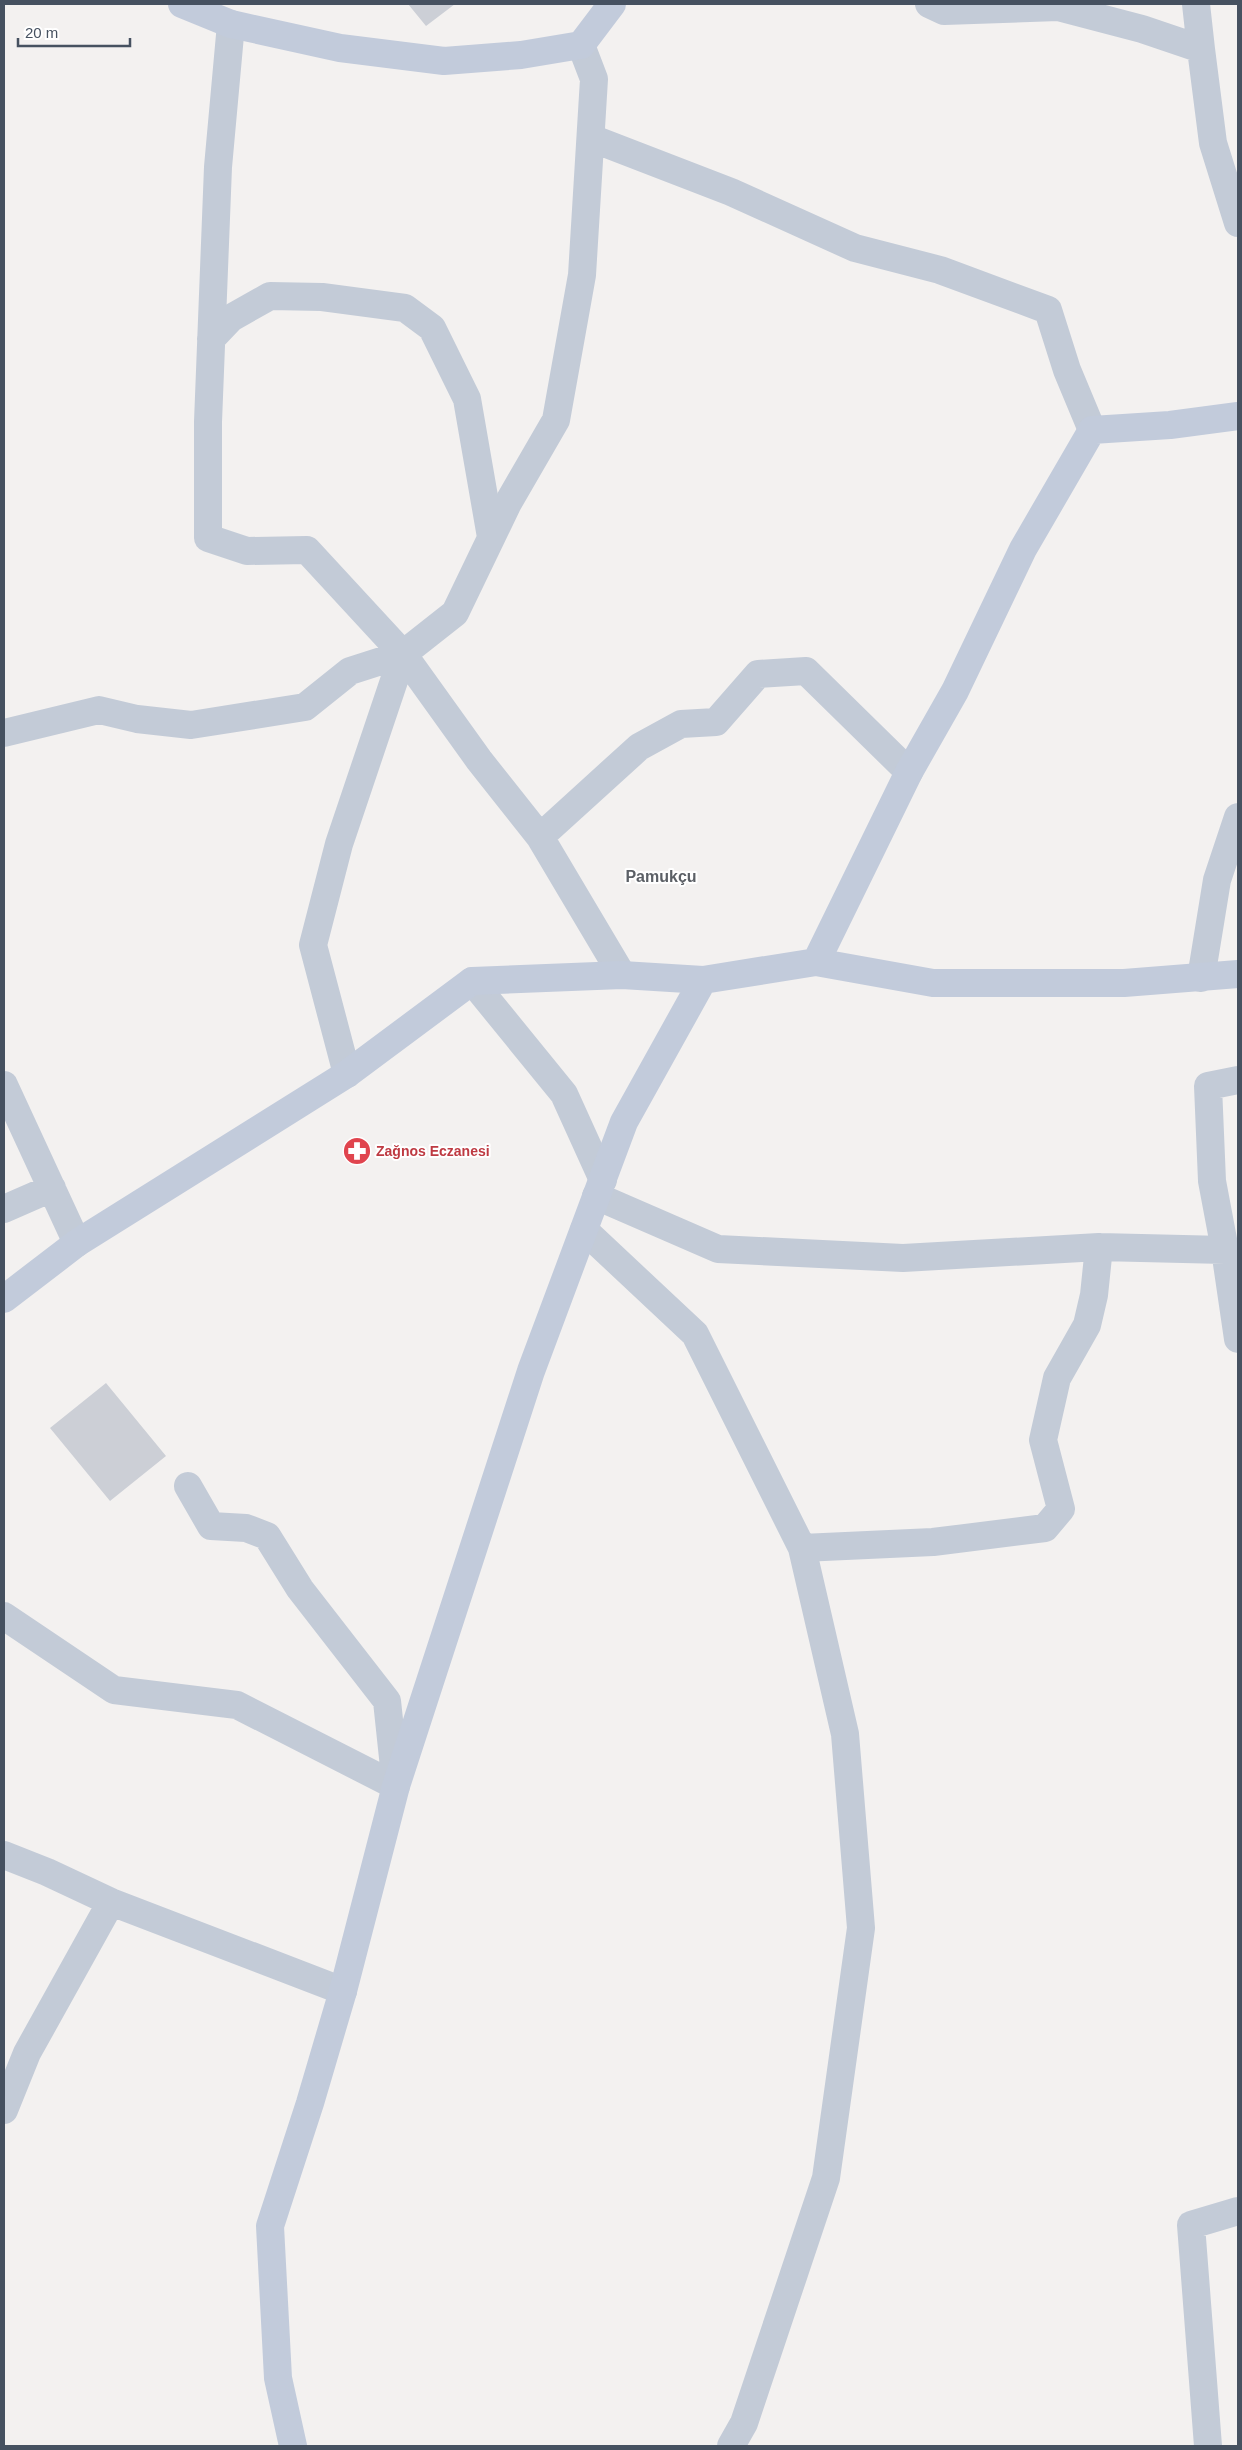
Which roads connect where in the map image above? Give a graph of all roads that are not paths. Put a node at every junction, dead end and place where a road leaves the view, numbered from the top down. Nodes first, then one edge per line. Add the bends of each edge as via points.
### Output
1 (182, 4) edge
2 (612, 4) edge
3 (929, 4) edge
4 (1196, 4) edge
5 (231, 24) junction
6 (581, 45) junction
7 (1201, 49) junction
8 (591, 138) junction
9 (1238, 223) edge
10 (211, 339) junction
11 (1238, 416) edge
12 (1092, 430) junction
13 (491, 537) junction
14 (402, 654) junction
15 (4, 733) edge
16 (910, 772) junction
17 (1238, 817) edge
18 (540, 837) junction
19 (816, 962) junction
20 (1238, 974) edge
21 (622, 975) junction
22 (1201, 978) junction
23 (703, 980) junction
24 (472, 981) junction
25 (347, 1074) junction
26 (1238, 1080) edge
27 (4, 1086) edge
28 (52, 1188) junction
29 (600, 1188) junction
30 (4, 1209) edge
31 (584, 1230) junction
32 (77, 1243) junction
33 (1099, 1247) junction
34 (1225, 1250) junction
35 (4, 1298) edge
36 (1238, 1339) edge
37 (188, 1486) dead end
38 (802, 1548) junction
39 (4, 1616) edge
40 (396, 1786) junction
41 (4, 1855) edge
42 (111, 1902) junction
43 (343, 1991) junction
44 (4, 2110) edge
45 (1238, 2211) edge
46 (293, 2446) edge
47 (731, 2446) edge
48 (1208, 2446) edge

1 - 5 street
2 - 6 street
3 - 7 street via 944,11 1058,7 1142,29
4 - 7 street
5 - 6 street via 340,48 444,61 521,55
5 - 10 street via 218,167
6 - 8 street via 594,80
7 - 9 street via 1213,143
8 - 12 street via 731,192 855,248 940,270 1048,310
8 - 13 street via 582,275 556,420
10 - 13 street via 231,318 270,296 322,297 405,308 432,328 467,399
10 - 14 street via 208,538 247,551 307,550
11 - 12 street
12 - 16 street via 1023,549 955,691
13 - 14 street via 455,613
14 - 15 street via 350,671 305,707 191,725 137,719 99,710
14 - 18 street
14 - 25 street via 339,844 313,946
16 - 18 street via 806,671 758,674 716,722 681,724 639,747
16 - 19 street
17 - 22 street via 1217,880
18 - 21 street
19 - 22 street via 933,984 1124,983
19 - 23 street
20 - 22 street
21 - 23 street
21 - 24 street
23 - 29 street via 624,1122
24 - 25 street
24 - 29 street via 564,1094
25 - 32 street
26 - 34 street via 1208,1086 1212,1181
27 - 28 street
28 - 30 street
28 - 32 street
29 - 31 street
29 - 33 street via 718,1249 903,1258
31 - 38 street via 695,1334
31 - 40 street via 531,1372
32 - 35 street
33 - 34 street
33 - 38 street via 1087,1325 1057,1378 1043,1440 1061,1509 1045,1528 933,1542
34 - 36 street
37 - 40 street via 212,1526 246,1528 267,1536 300,1589 387,1701
38 - 47 street via 844,1734 860,1928 826,2178 744,2423
39 - 40 street via 114,1690 237,1705
40 - 43 street
41 - 42 street
42 - 43 street
42 - 44 street via 27,2053
43 - 46 street via 270,2226 278,2378
45 - 48 street via 1191,2225

